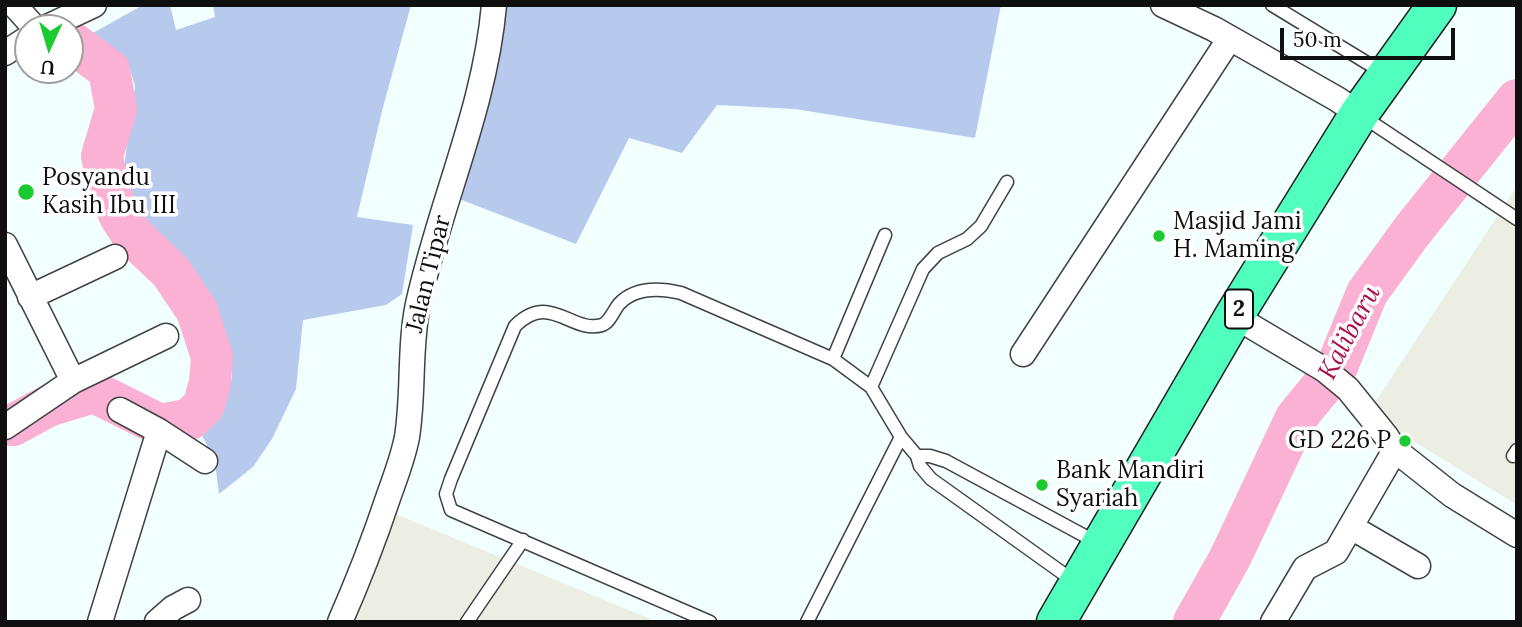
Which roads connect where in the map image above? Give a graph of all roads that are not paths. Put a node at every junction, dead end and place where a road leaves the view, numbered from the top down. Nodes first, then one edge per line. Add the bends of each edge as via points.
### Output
1 (94, 5) edge
2 (494, 5) edge
3 (1163, 5) edge
4 (1272, 5) edge
5 (1406, 5) edge
6 (1437, 5) edge
7 (73, 14) edge
8 (1230, 38) junction
9 (1375, 67) junction
10 (1348, 106) junction
11 (1007, 183) dead end
12 (1514, 213) edge
13 (885, 235) dead end
14 (7, 254) edge
15 (114, 257) dead end
16 (30, 297) junction
17 (1234, 316) junction
18 (166, 336) dead end
19 (1023, 354) dead end
20 (833, 359) junction
21 (73, 381) junction
22 (871, 387) junction
23 (120, 410) dead end
24 (5, 427) edge
25 (159, 431) junction
26 (901, 437) junction
27 (1395, 450) junction
28 (916, 456) junction
29 (205, 461) dead end
30 (1351, 527) junction
31 (1517, 535) edge
32 (1089, 538) junction
33 (523, 540) junction
34 (1418, 566) dead end
35 (1067, 576) junction
36 (188, 600) dead end
37 (100, 622) edge
38 (157, 622) edge
39 (340, 622) edge
40 (467, 622) edge
41 (710, 622) edge
42 (807, 622) edge
43 (1026, 622) edge
44 (1056, 622) edge
45 (1273, 622) edge

1 - 7 street
2 - 39 street, Jalan Tipar via 482,86 418,304 405,446
3 - 8 street
4 - 9 lane
5 - 9 highway, 2
6 - 9 highway, 2
8 - 10 street
8 - 19 street
9 - 10 highway, 2
10 - 12 lane
10 - 17 highway, 2
10 - 32 highway, 2
11 - 22 lane via 981,226 967,239 938,253 923,269
13 - 20 lane
14 - 16 street
15 - 16 street
16 - 21 street
17 - 27 street via 1325,370 1348,390
17 - 32 highway, 2
18 - 21 street
20 - 22 lane
20 - 33 lane via 681,293 657,288 621,302 602,325 587,325 550,312 525,316 514,326 446,494 451,510
21 - 24 street
22 - 26 lane
23 - 25 street
25 - 29 street
25 - 37 street
26 - 28 lane
26 - 42 lane
27 - 30 street
27 - 31 street via 1452,495
28 - 32 lane via 946,461
28 - 35 lane via 931,479
30 - 34 street
30 - 45 street via 1336,552 1305,568
32 - 35 highway, 2
33 - 40 lane
33 - 41 lane
35 - 43 highway, 2
35 - 44 highway, 2
36 - 38 street

